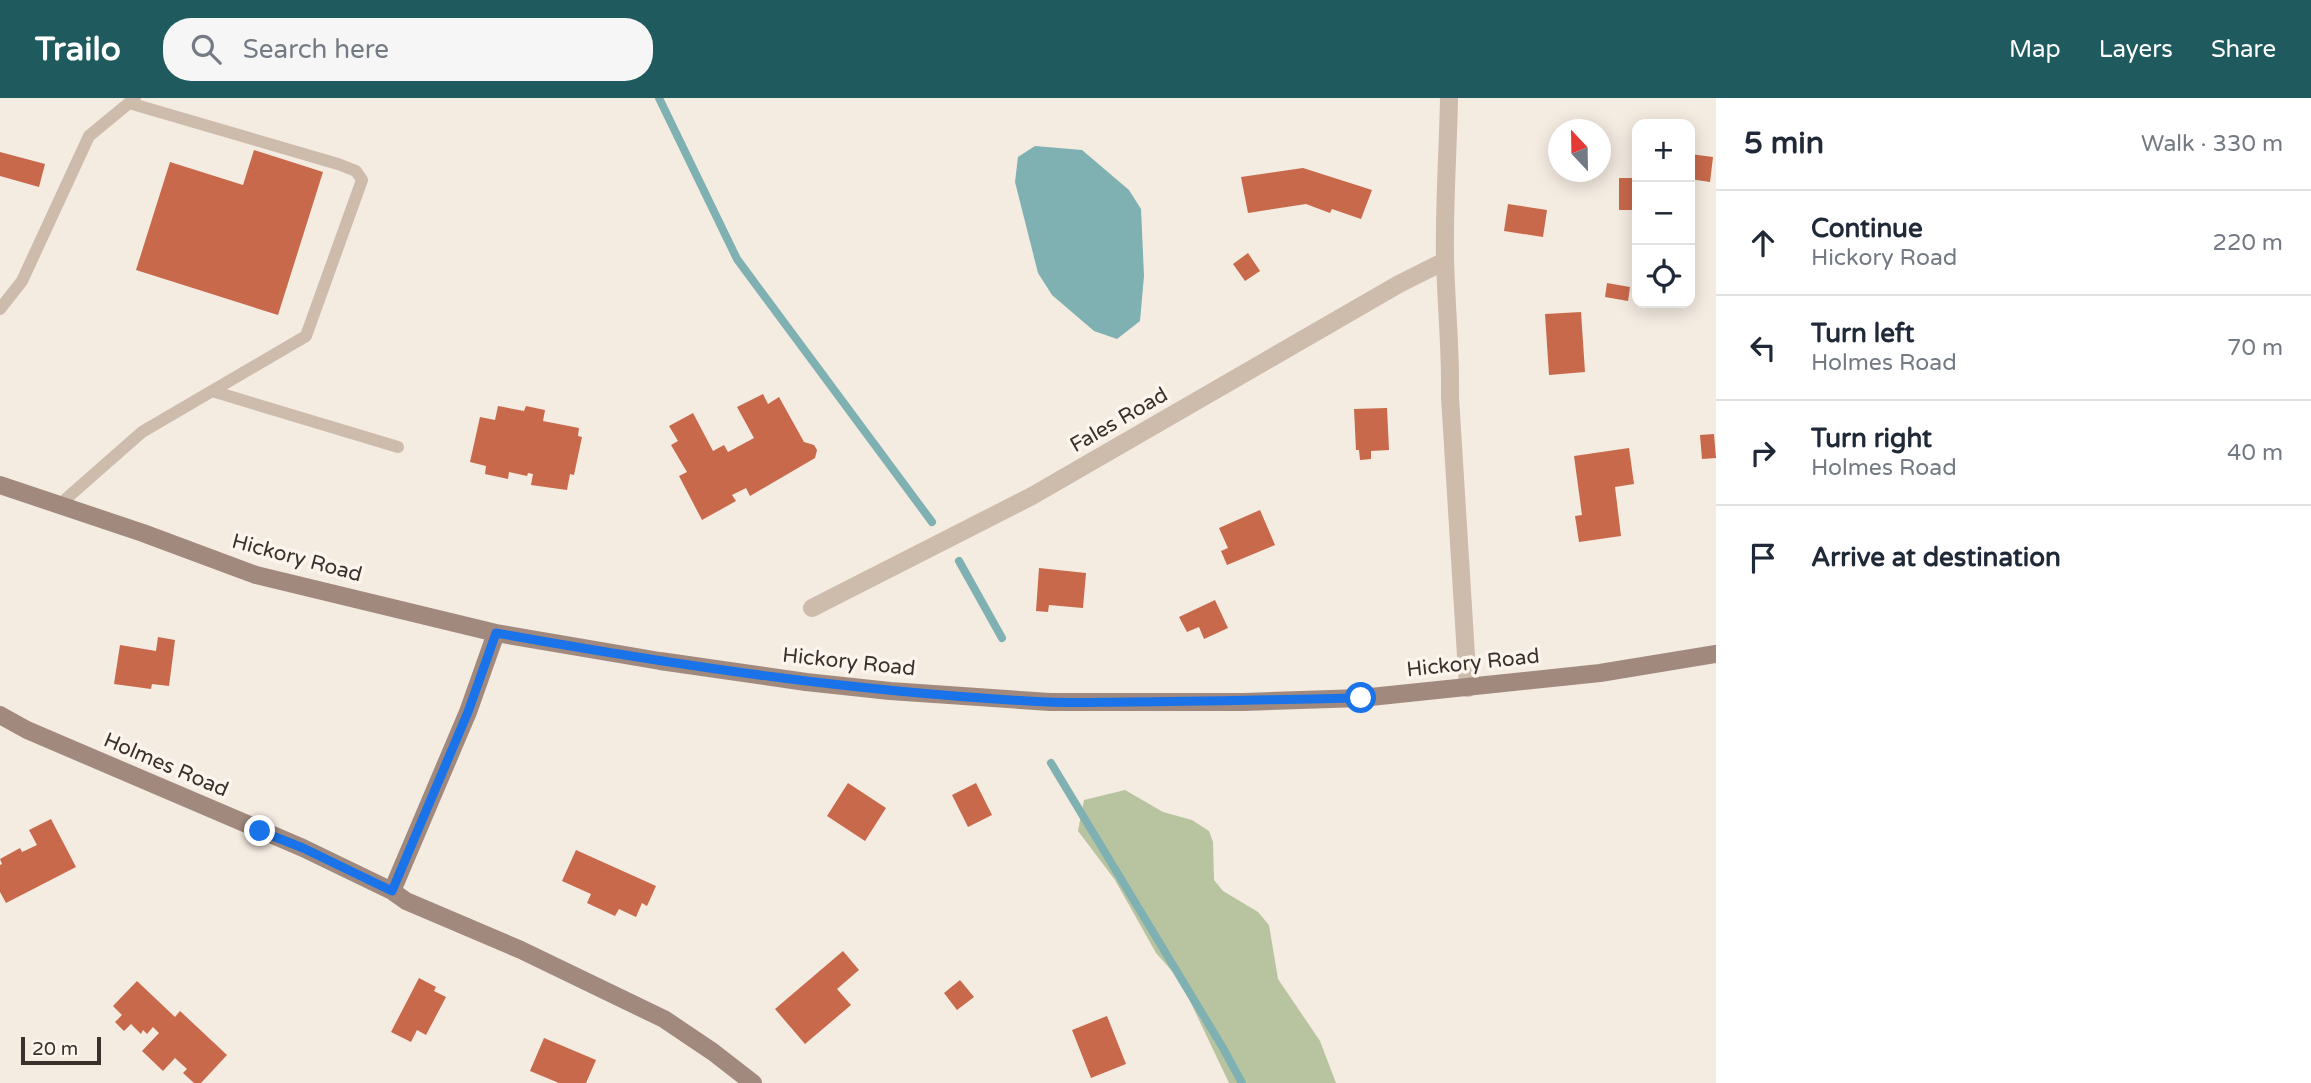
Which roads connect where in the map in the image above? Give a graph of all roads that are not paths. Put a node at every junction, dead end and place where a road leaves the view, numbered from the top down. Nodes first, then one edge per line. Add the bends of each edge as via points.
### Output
1 (1449, 98) edge
2 (132, 100) edge
3 (1445, 261) junction
4 (0, 309) edge
5 (212, 391) junction
6 (398, 447) dead end
7 (0, 485) edge
8 (59, 505) junction
9 (812, 608) dead end
10 (496, 633) junction
11 (1716, 654) edge
12 (1468, 688) junction
13 (0, 715) edge
14 (392, 891) junction
15 (753, 1083) edge

1 - 3 street
2 - 4 lane via 89,136 22,281
2 - 5 lane via 338,164 356,171 362,180 306,336
3 - 9 street, Fales Road via 1032,496
3 - 12 street
5 - 6 lane
5 - 8 lane via 142,432
7 - 8 main road, Hickory Road
8 - 10 main road, Hickory Road via 256,575
10 - 12 main road, Hickory Road via 806,682 1050,702 1244,702
10 - 14 main road via 468,712
11 - 12 main road, Hickory Road
13 - 14 main road, Holmes Road
14 - 15 main road, Holmes Road via 664,1019

